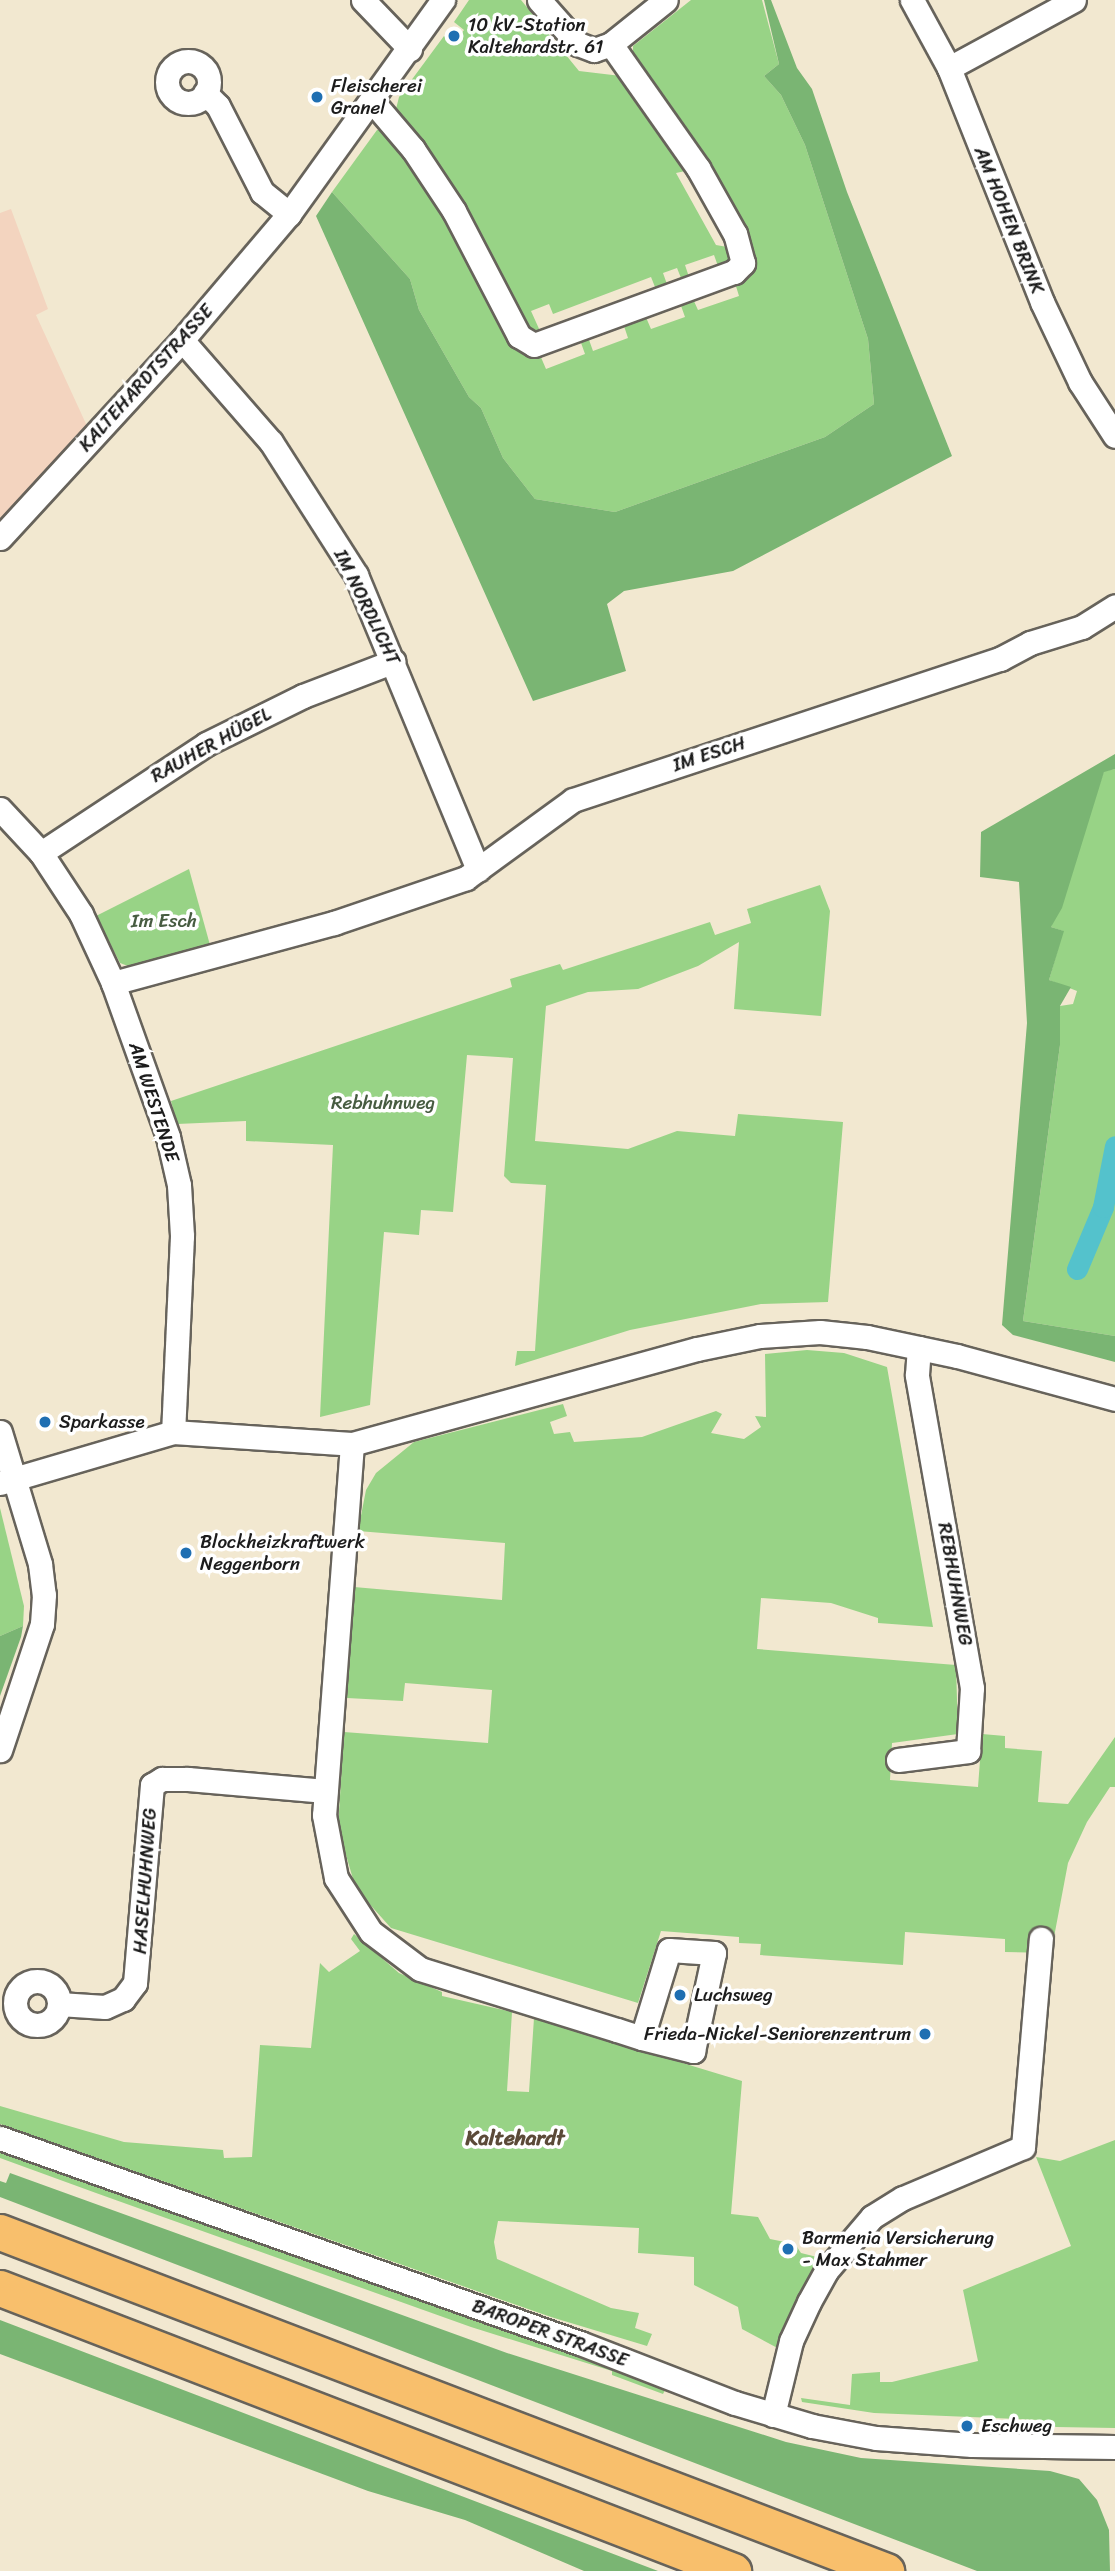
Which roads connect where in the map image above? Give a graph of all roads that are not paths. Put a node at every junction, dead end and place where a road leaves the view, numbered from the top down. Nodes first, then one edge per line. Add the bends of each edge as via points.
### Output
1 (363, 0) edge
2 (443, 0) edge
3 (539, 0) edge
4 (666, 0) edge
5 (912, 0) edge
6 (1074, 0) edge
7 (611, 44) junction
8 (410, 49) junction
9 (949, 68) junction
10 (205, 93) dead end
11 (373, 102) junction
12 (289, 214) junction
13 (182, 340) junction
14 (1115, 436) edge
15 (0, 538) edge
16 (1115, 606) edge
17 (394, 661) junction
18 (0, 809) edge
19 (41, 853) junction
20 (478, 870) junction
21 (113, 982) junction
22 (919, 1348) junction
23 (1115, 1399) edge
24 (0, 1432) edge
25 (173, 1432) junction
26 (352, 1444) junction
27 (7, 1481) edge
28 (0, 1750) edge
29 (898, 1760) dead end
30 (325, 1791) junction
31 (1041, 1939) dead end
32 (60, 2004) dead end
33 (642, 2038) junction
34 (0, 2138) edge
35 (0, 2232) edge
36 (0, 2288) edge
37 (773, 2415) junction
38 (1115, 2447) edge
39 (733, 2571) edge
40 (886, 2571) edge

1 - 8 street
2 - 8 street, KALTEHARDTSTRASSE
3 - 7 street via 578,44 594,50
4 - 7 street
5 - 9 street, AM HOHEN BRINK
6 - 9 street
7 - 11 street via 698,168 735,233 743,263 734,272 534,345 519,337 454,211 413,149
8 - 11 street, KALTEHARDTSTRASSE
9 - 14 street, AM HOHEN BRINK via 1042,302 1080,382
10 - 12 street via 218,106 262,192
11 - 12 street, KALTEHARDTSTRASSE
12 - 13 street, KALTEHARDTSTRASSE
13 - 15 street, KALTEHARDTSTRASSE
13 - 17 street, IM NORDLICHT via 241,404 300,485 356,575
16 - 20 street, IM ESCH via 1082,627 1030,643 1000,659 573,800
17 - 19 street, RAUHER HÜGEL via 303,696 206,744
17 - 20 street, IM NORDLICHT
18 - 19 street, AM WESTENDE
19 - 21 street, AM WESTENDE via 81,914
20 - 21 street, IM ESCH via 334,923
21 - 25 street, AM WESTENDE via 162,1117 179,1185 182,1236
22 - 23 street
22 - 26 street via 820,1332 750,1337
22 - 29 street, REBHUHNWEG via 917,1375 972,1688 968,1751
24 - 27 street
25 - 26 street
25 - 27 street
26 - 30 street
27 - 28 street via 40,1564 44,1595 42,1624
30 - 32 street, HASELHUHNWEG via 188,1779 162,1779 152,1786 135,1983 123,1999 105,2007
30 - 33 street via 325,1830 336,1878 362,1920 395,1954 441,1977
31 - 37 street via 1023,2147 903,2198 863,2226 826,2272 804,2312 791,2341
33 - 33 street via 693,2051 714,1953 669,1950
34 - 37 street, BAROPER STRASSE
35 - 40 highway
36 - 39 highway
37 - 38 street, BAROPER STRASSE via 886,2439

